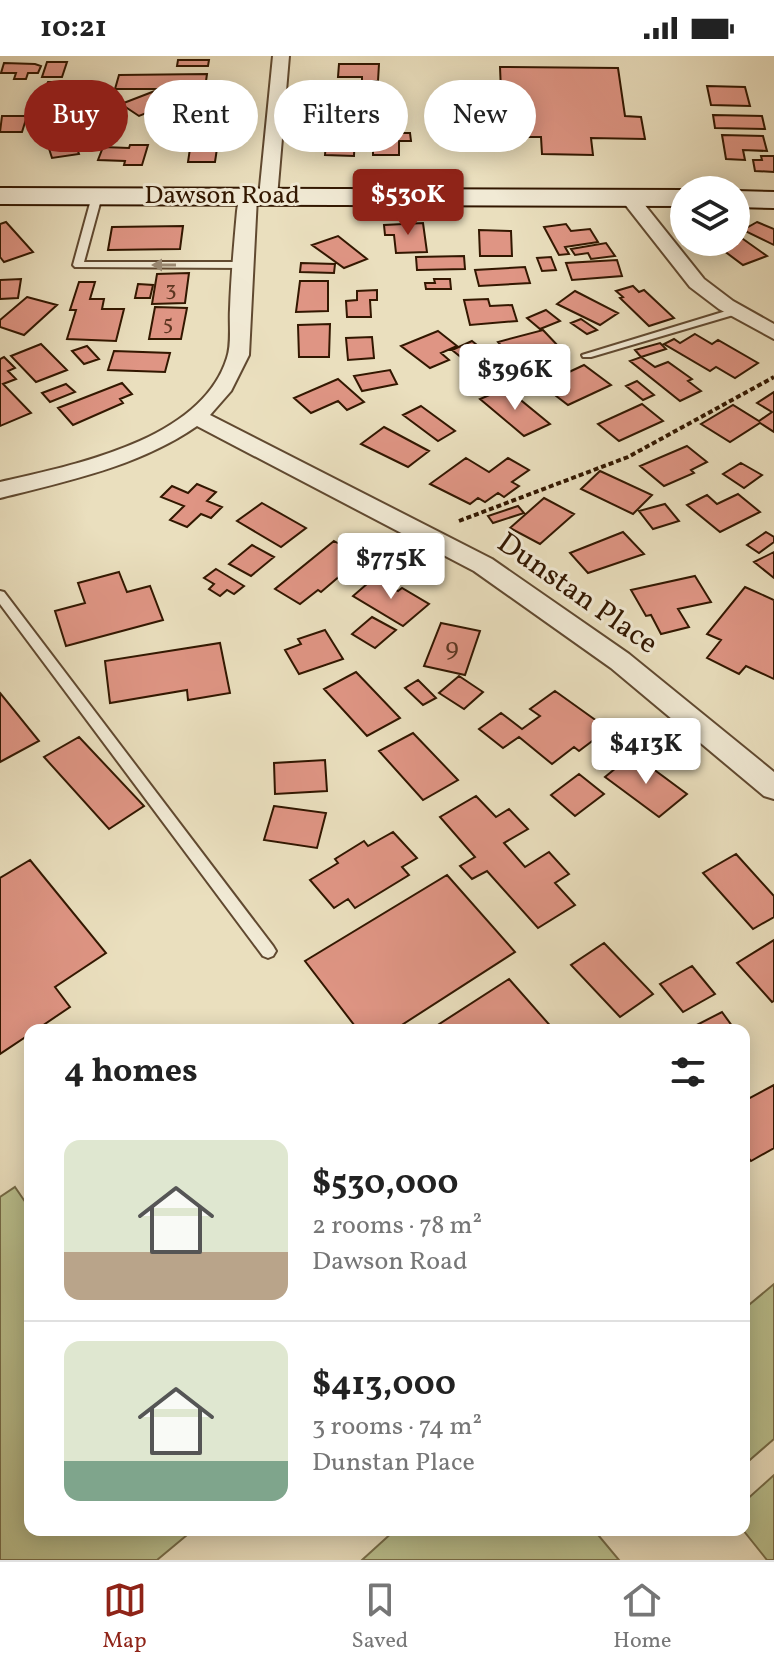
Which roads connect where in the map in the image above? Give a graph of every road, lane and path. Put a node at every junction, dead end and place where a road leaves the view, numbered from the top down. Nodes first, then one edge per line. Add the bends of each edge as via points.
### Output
1 (281, 56) edge
2 (0, 196) edge
3 (97, 196) junction
4 (258, 197) junction
5 (629, 198) junction
6 (670, 198) edge
7 (750, 199) edge
8 (774, 200) edge
9 (242, 265) junction
10 (736, 311) junction
11 (774, 333) edge
12 (587, 355) dead end
13 (774, 377) edge
14 (196, 416) junction
15 (0, 490) edge
16 (425, 533) junction
17 (0, 595) edge
18 (774, 788) edge
19 (268, 951) dead end

1 - 4 street
2 - 3 main road, Dawson Road
3 - 4 main road, Dawson Road
9 -> 3 lane via 78,265
4 - 5 main road, Dawson Road
4 - 9 street
5 - 6 main road, Dawson Road
5 - 10 street via 697,283
7 - 8 main road
9 - 14 street via 238,359 222,389
10 - 11 street
10 - 12 lane
13 - 16 path via 628,457
14 - 15 street via 163,439 102,464
14 - 16 street, Dunstan Place
16 - 18 street, Dunstan Place via 483,565 620,661
17 - 19 lane

